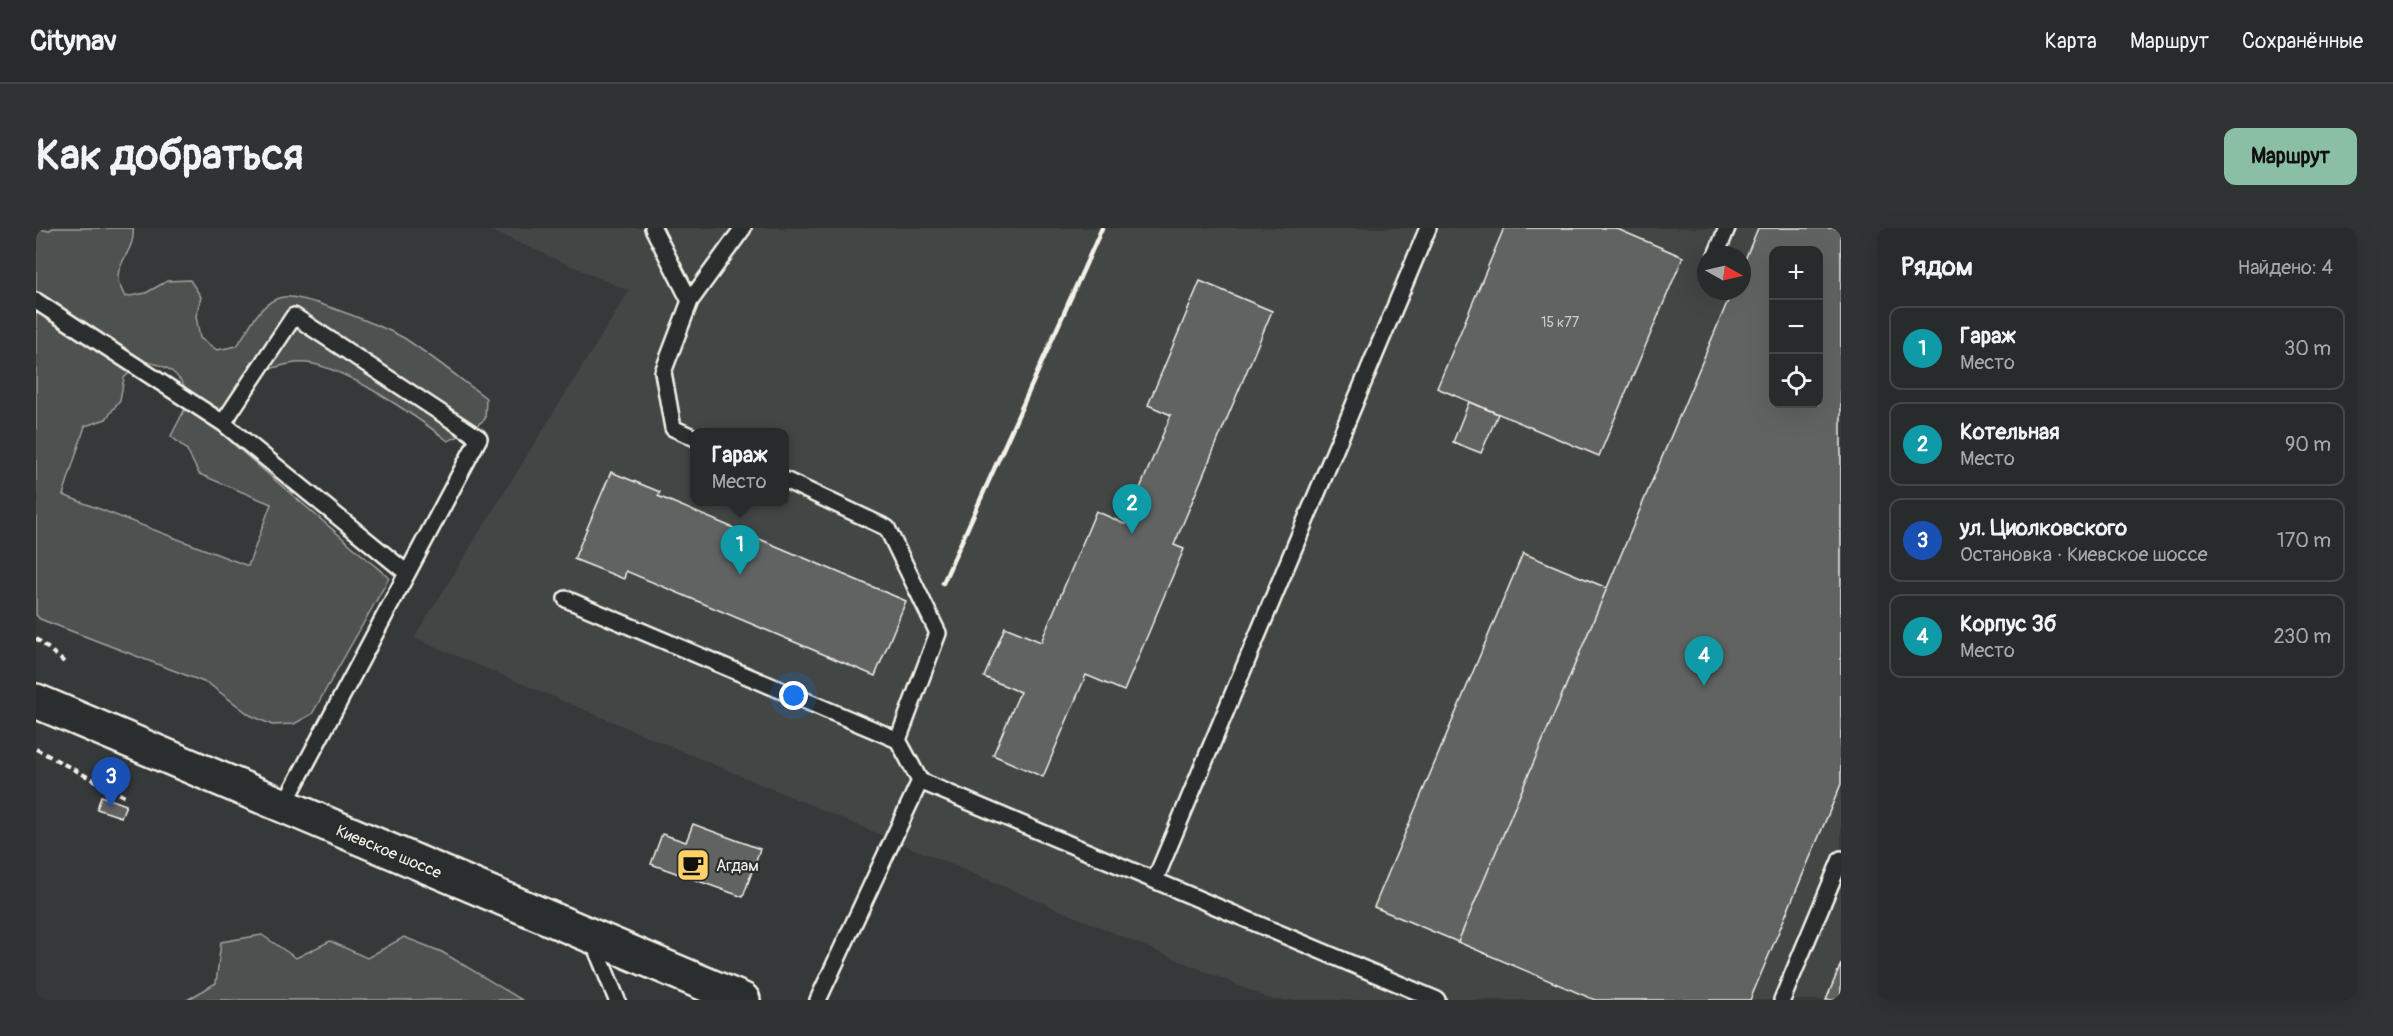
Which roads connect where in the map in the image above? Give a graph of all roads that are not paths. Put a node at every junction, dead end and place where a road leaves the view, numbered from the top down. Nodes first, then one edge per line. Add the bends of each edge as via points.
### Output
1 (653, 228) edge
2 (743, 228) edge
3 (1428, 228) edge
4 (1727, 228) edge
5 (1720, 246) edge
6 (690, 300) junction
7 (36, 301) edge
8 (223, 423) junction
9 (690, 436) edge
10 (789, 482) edge
11 (407, 573) junction
12 (566, 599) dead end
13 (36, 701) edge
14 (898, 740) junction
15 (920, 781) junction
16 (283, 807) junction
17 (1841, 859) edge
18 (1155, 880) junction
19 (591, 936) junction
20 (617, 1000) edge
21 (742, 1000) edge
22 (818, 1000) edge
23 (1437, 1000) edge
24 (1782, 1000) edge

1 - 6 lane
2 - 6 lane
3 - 18 lane
4 - 5 lane
6 - 9 lane via 663,372 673,428
7 - 8 lane
8 - 11 lane
8 - 11 lane via 294,316 479,438
10 - 14 lane via 887,528 938,633
11 - 16 lane
12 - 14 lane
13 - 16 highway, Киевское шоссе
14 - 15 lane
15 - 18 lane
15 - 22 lane
16 - 19 highway, Киевское шоссе
17 - 24 lane
18 - 23 lane
19 - 20 lane
19 - 21 highway, Киевское шоссе

